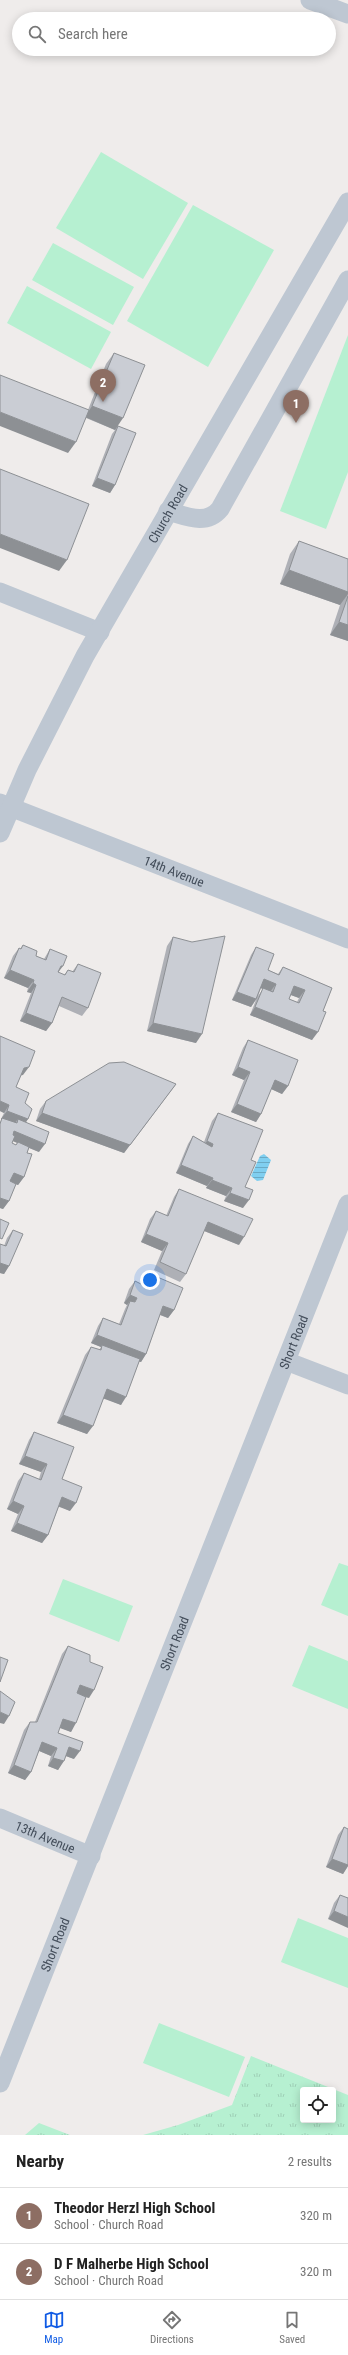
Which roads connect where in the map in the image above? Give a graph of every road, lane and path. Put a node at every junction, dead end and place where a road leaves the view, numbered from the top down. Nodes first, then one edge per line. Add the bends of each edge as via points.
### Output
1 (314, 1) edge
2 (348, 14) edge
3 (348, 202) edge
4 (348, 280) edge
5 (168, 510) junction
6 (0, 592) edge
7 (100, 632) junction
8 (5, 805) edge
9 (0, 833) edge
10 (348, 939) edge
11 (348, 1204) edge
12 (286, 1361) junction
13 (348, 1386) edge
14 (0, 1818) edge
15 (91, 1856) junction
16 (0, 2083) edge

1 - 2 street
3 - 5 street, Church Road
4 - 5 street via 220,509 210,518 204,519
5 - 7 street, Church Road
6 - 7 street
7 - 8 street, Church Road
8 - 9 street, Church Road
8 - 10 street, 14th Avenue
11 - 12 street, Short Road
12 - 13 street
12 - 15 street, Short Road
14 - 15 street, 13th Avenue
15 - 16 street, Short Road

